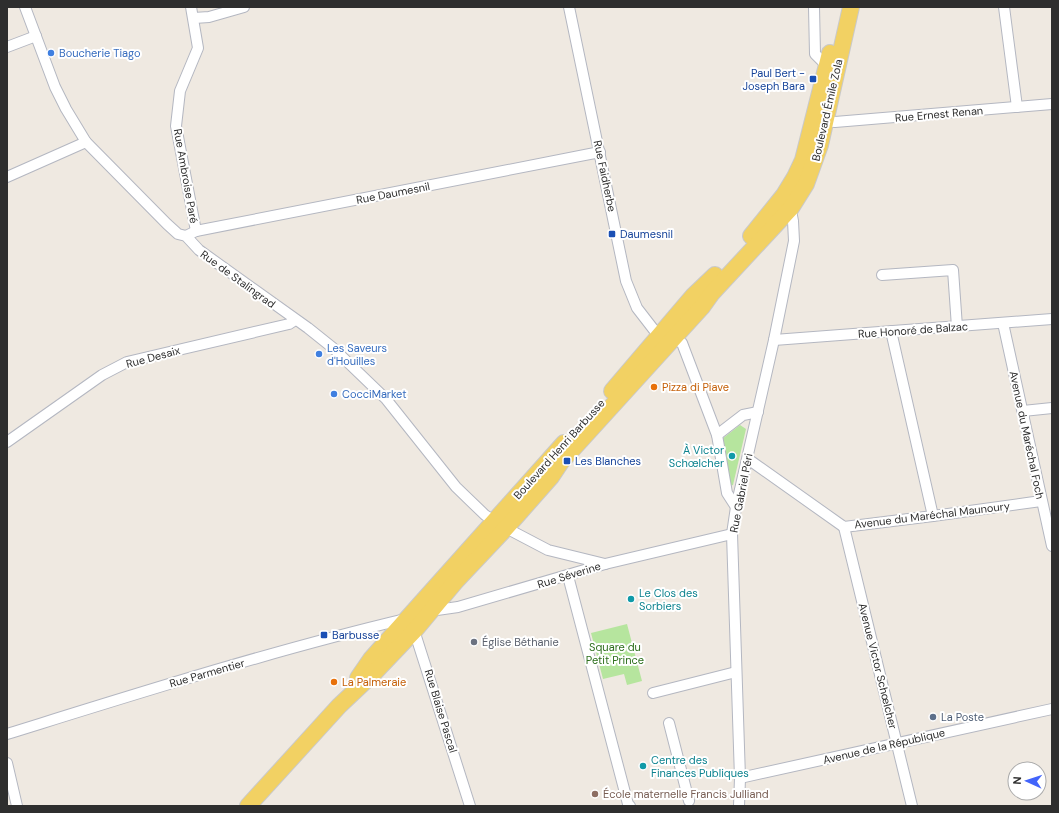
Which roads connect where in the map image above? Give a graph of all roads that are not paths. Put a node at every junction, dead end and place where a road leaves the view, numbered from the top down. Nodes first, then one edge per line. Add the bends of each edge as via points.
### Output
1 (25, 7) edge
2 (192, 7) edge
3 (244, 7) edge
4 (569, 7) edge
5 (814, 7) edge
6 (842, 7) edge
7 (851, 7) edge
8 (1004, 7) edge
9 (194, 18) junction
10 (36, 36) junction
11 (7, 47) edge
12 (827, 66) junction
13 (834, 83) junction
14 (1052, 104) edge
15 (1017, 107) junction
16 (820, 121) junction
17 (86, 142) junction
18 (600, 152) junction
19 (7, 178) edge
20 (787, 201) junction
21 (196, 231) junction
22 (186, 236) junction
23 (882, 275) dead end
24 (1052, 319) edge
25 (295, 320) junction
26 (1003, 323) junction
27 (957, 326) junction
28 (892, 331) junction
29 (667, 336) junction
30 (774, 340) junction
31 (1052, 408) edge
32 (1022, 411) junction
33 (758, 412) junction
34 (717, 435) junction
35 (7, 442) edge
36 (748, 459) junction
37 (1041, 501) junction
38 (736, 507) junction
39 (933, 516) junction
40 (500, 525) junction
41 (844, 527) junction
42 (732, 534) junction
43 (1052, 546) edge
44 (605, 564) junction
45 (568, 576) junction
46 (431, 611) junction
47 (411, 624) junction
48 (736, 672) junction
49 (652, 693) dead end
50 (1052, 709) edge
51 (669, 723) dead end
52 (7, 734) edge
53 (896, 743) junction
54 (7, 763) edge
55 (740, 778) junction
56 (689, 802) dead end
57 (17, 806) edge
58 (248, 806) edge
59 (470, 806) edge
60 (630, 806) edge
61 (739, 806) edge
62 (912, 806) edge

1 - 10 street, Rue de Stalingrad
2 - 9 street, Rue Ambroise Paré
3 - 9 street via 209,17
4 - 18 street, Rue Faidherbe
5 - 12 street via 815,54
6 - 12 main road, Boulevard Émile Zola
7 - 13 main road, Boulevard Émile Zola
8 - 15 street
9 - 21 street, Rue Ambroise Paré via 198,48 180,91 176,126
10 - 11 street
10 - 17 street, Rue de Stalingrad via 55,88
12 - 13 street
12 - 16 main road, Boulevard Émile Zola
13 - 16 main road, Boulevard Émile Zola
14 - 15 street, Rue Ernest Renan
15 - 16 street, Rue Ernest Renan via 843,122
16 - 20 main road, Boulevard Émile Zola via 820,145 809,178
17 - 19 street
17 - 22 street, Rue de Stalingrad via 167,224 178,234
18 - 21 street, Rue Daumesnil
18 - 29 street, Rue Faidherbe via 626,281 637,308 654,330
20 - 29 main road, Boulevard Henri Barbusse via 702,307
20 - 30 street, Rue Gabriel Péri via 794,241
21 - 22 street, Rue Daumesnil
22 - 25 street, Rue de Stalingrad via 199,250
23 - 27 street via 953,270
24 - 26 street, Rue Honoré de Balzac
25 - 35 street, Rue Desaix via 289,324 127,362 102,375
25 - 40 street, Rue de Stalingrad via 333,348 375,387 456,487 485,515
26 - 27 street, Rue Honoré de Balzac
26 - 32 street, Avenue du Maréchal Foch
27 - 28 street, Rue Honoré de Balzac
28 - 30 street, Rue Honoré de Balzac
28 - 39 street
29 - 34 street, Rue Faidherbe via 682,342
29 - 40 main road, Boulevard Henri Barbusse via 551,477
30 - 33 street, Rue Gabriel Péri
31 - 32 street
32 - 37 street, Avenue du Maréchal Foch
33 - 34 street via 743,415
33 - 36 street, Rue Gabriel Péri
34 - 38 street, Rue Faidherbe via 727,493
36 - 38 street, Rue Gabriel Péri
36 - 41 street, Avenue du Maréchal Maunoury
37 - 39 street, Avenue du Maréchal Maunoury
37 - 43 street, Avenue du Maréchal Foch
38 - 42 street, Rue Gabriel Péri
39 - 41 street, Avenue du Maréchal Maunoury
40 - 44 street, Rue de Stalingrad via 548,550
40 - 46 main road, Boulevard Henri Barbusse
40 - 47 main road, Boulevard Henri Barbusse
41 - 53 street, Avenue Victor Schœlcher
42 - 44 street, Rue Séverine
42 - 48 street, Rue Gabriel Péri
44 - 45 street, Rue Séverine
45 - 46 street, Rue Séverine via 458,608
45 - 60 street
46 - 47 main road, Boulevard Henri Barbusse
47 - 52 street, Rue Parmentier via 343,634 140,692
47 - 58 main road, Boulevard Henri Barbusse via 375,672 339,706
47 - 59 street, Rue Blaise Pascal
48 - 49 street
48 - 55 street, Rue Gabriel Péri
50 - 53 street, Avenue de la République
51 - 56 street
53 - 55 street, Avenue de la République
53 - 62 street, Avenue Victor Schœlcher
54 - 57 street
55 - 61 street, Rue Gabriel Péri

